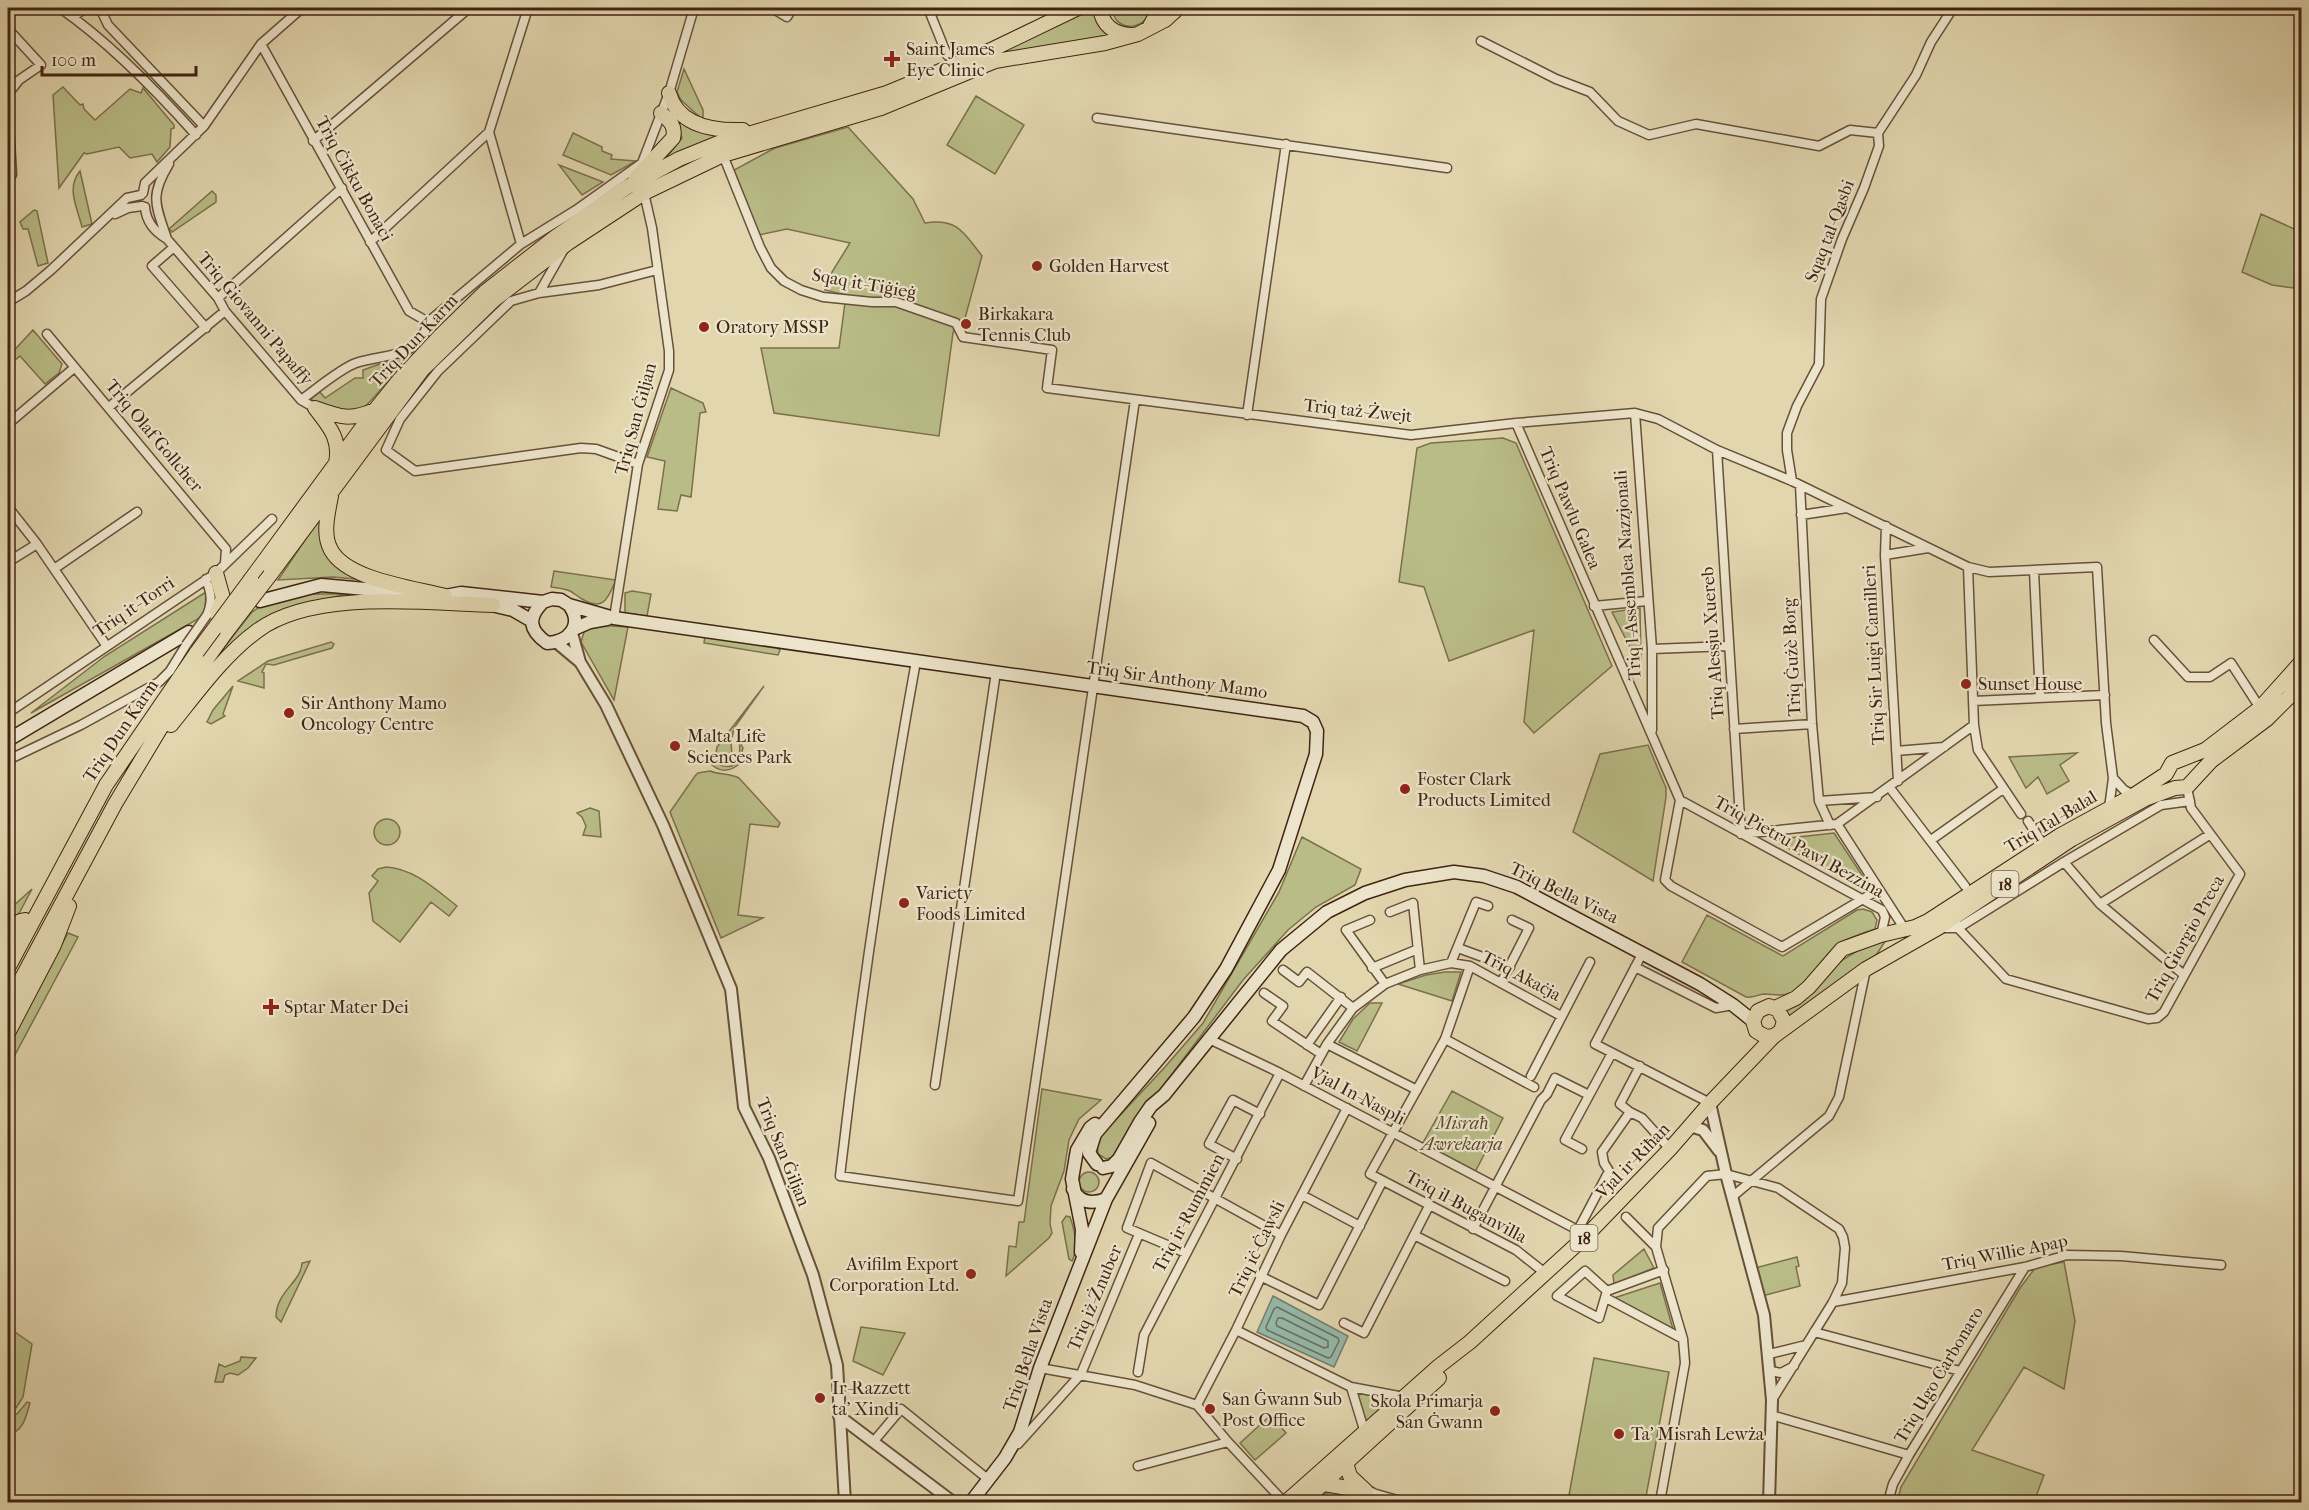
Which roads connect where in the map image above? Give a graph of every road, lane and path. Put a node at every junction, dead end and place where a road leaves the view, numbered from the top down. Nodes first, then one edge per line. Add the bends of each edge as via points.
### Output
1 (11, 8) edge
2 (60, 8) edge
3 (85, 8) edge
4 (100, 8) edge
5 (302, 8) edge
6 (469, 8) edge
7 (528, 8) edge
8 (694, 8) edge
9 (772, 8) edge
10 (792, 8) edge
11 (928, 8) edge
12 (1078, 8) edge
13 (1100, 8) edge
14 (1157, 8) edge
15 (1178, 8) edge
16 (1953, 8) edge
17 (8, 10) edge
18 (73, 17) junction
19 (1150, 26) junction
20 (8, 29) edge
21 (1131, 35) junction
22 (1481, 41) dead end
23 (261, 44) junction
24 (947, 55) dead end
25 (669, 93) junction
26 (8, 94) edge
27 (8, 105) edge
28 (661, 113) junction
29 (1097, 118) dead end
30 (204, 126) junction
31 (761, 130) junction
32 (489, 132) junction
33 (1878, 133) junction
34 (196, 135) junction
35 (313, 141) junction
36 (1286, 144) junction
37 (723, 155) junction
38 (174, 156) junction
39 (1447, 168) dead end
40 (8, 178) edge
41 (627, 187) junction
42 (342, 189) junction
43 (644, 193) junction
44 (142, 194) junction
45 (155, 200) junction
46 (143, 206) junction
47 (109, 216) junction
48 (167, 239) junction
49 (370, 242) junction
50 (568, 243) junction
51 (521, 244) junction
52 (174, 247) junction
53 (657, 270) junction
54 (8, 290) edge
55 (539, 293) junction
56 (17, 296) junction
57 (218, 298) junction
58 (8, 302) edge
59 (225, 311) junction
60 (428, 322) junction
61 (206, 328) junction
62 (47, 334) dead end
63 (963, 337) joint
64 (74, 368) junction
65 (301, 400) junction
66 (1135, 400) junction
67 (109, 407) junction
68 (315, 408) junction
69 (375, 410) junction
70 (1635, 413) junction
71 (1247, 416) junction
72 (1516, 423) junction
73 (8, 424) edge
74 (1717, 450) junction
75 (638, 464) junction
76 (335, 465) junction
77 (1796, 483) junction
78 (332, 490) junction
79 (8, 507) edge
80 (1847, 508) junction
81 (137, 512) dead end
82 (1801, 515) junction
83 (272, 519) dead end
84 (1886, 526) junction
85 (37, 544) junction
86 (1929, 548) junction
87 (1885, 555) junction
88 (8, 562) edge
89 (1968, 567) junction
90 (54, 569) junction
91 (216, 571) junction
92 (2034, 571) junction
93 (445, 596) junction
94 (260, 601) dead end
95 (1647, 601) junction
96 (543, 602) junction
97 (493, 605) junction
98 (569, 605) junction
99 (1594, 606) junction
100 (614, 618) junction
101 (532, 621) junction
102 (573, 631) junction
103 (189, 632) dead end
104 (2154, 640) dead end
105 (556, 642) junction
106 (106, 645) junction
107 (1729, 646) junction
108 (192, 648) junction
109 (1652, 649) junction
110 (916, 661) junction
111 (2301, 661) edge
112 (580, 662) junction
113 (996, 672) junction
114 (2301, 679) edge
115 (1094, 687) junction
116 (2105, 695) junction
117 (2040, 698) junction
118 (1973, 701) junction
119 (2260, 708) junction
120 (8, 713) edge
121 (1812, 724) junction
122 (1974, 725) junction
123 (1734, 729) junction
124 (22, 730) junction
125 (1652, 734) junction
126 (8, 735) edge
127 (8, 740) edge
128 (1945, 747) junction
129 (1896, 751) junction
130 (8, 760) edge
131 (141, 760) junction
132 (2180, 760) junction
133 (2166, 774) junction
134 (2113, 778) junction
135 (1898, 781) junction
136 (106, 785) junction
137 (2181, 786) junction
138 (1890, 788) junction
139 (2003, 789) junction
140 (2134, 795) junction
141 (1878, 797) junction
142 (1680, 800) junction
143 (1819, 801) junction
144 (2190, 801) junction
145 (2161, 805) junction
146 (2109, 808) junction
147 (2021, 814) dead end
148 (2028, 821) dead end
149 (1834, 825) junction
150 (1741, 834) junction
151 (2209, 835) junction
152 (1931, 840) junction
153 (2044, 846) junction
154 (91, 848) junction
155 (2064, 862) junction
156 (1965, 886) dead end
157 (1878, 890) junction
158 (1862, 898) junction
159 (2100, 904) junction
160 (1488, 906) dead end
161 (1390, 912) dead end
162 (25, 920) junction
163 (1370, 920) dead end
164 (1512, 920) dead end
165 (1956, 922) junction
166 (1904, 928) junction
167 (1881, 935) junction
168 (8, 943) edge
169 (1458, 948) junction
170 (1418, 949) junction
171 (8, 951) edge
172 (1643, 952) junction
173 (1590, 962) dead end
174 (1451, 963) junction
175 (1470, 966) junction
176 (1510, 967) junction
177 (1635, 967) junction
178 (8, 968) edge
179 (1372, 968) junction
180 (1866, 969) junction
181 (1283, 970) dead end
182 (1420, 970) junction
183 (2184, 975) junction
184 (1501, 983) junction
185 (1386, 984) junction
186 (1264, 993) dead end
187 (1341, 997) junction
188 (8, 1004) edge
189 (1733, 1005) junction
190 (1353, 1008) junction
191 (1768, 1008) junction
192 (1561, 1016) junction
193 (1754, 1024) junction
194 (8, 1033) edge
195 (1778, 1034) junction
196 (1209, 1039) junction
197 (1445, 1039) junction
198 (1327, 1044) junction
199 (1307, 1045) junction
200 (1612, 1053) junction
201 (1321, 1054) junction
202 (1640, 1066) junction
203 (1280, 1073) junction
204 (1739, 1074) junction
205 (1531, 1076) dead end
206 (934, 1085) dead end
207 (1304, 1086) junction
208 (1534, 1087) dead end
209 (1417, 1090) junction
210 (1128, 1094) junction
211 (1164, 1095) junction
212 (1589, 1095) junction
213 (1710, 1103) junction
214 (1347, 1108) junction
215 (1630, 1112) junction
216 (1260, 1114) junction
217 (1690, 1126) junction
218 (1393, 1133) junction
219 (1582, 1149) dead end
220 (1670, 1149) junction
221 (1723, 1156) junction
222 (1119, 1159) junction
223 (1237, 1159) junction
224 (1100, 1166) junction
225 (1726, 1174) junction
226 (1751, 1181) junction
227 (1382, 1182) junction
228 (1072, 1184) junction
229 (1496, 1186) junction
230 (1108, 1193) junction
231 (1302, 1196) junction
232 (1732, 1197) junction
233 (1215, 1198) junction
234 (1430, 1206) junction
235 (1626, 1217) dead end
236 (1360, 1226) junction
237 (1473, 1229) junction
238 (1582, 1232) junction
239 (1139, 1234) junction
240 (1281, 1235) junction
241 (1414, 1235) junction
242 (1656, 1247) junction
243 (1186, 1253) junction
244 (1080, 1262) junction
245 (2221, 1265) dead end
246 (2025, 1267) junction
247 (1664, 1270) junction
248 (1545, 1273) junction
249 (1260, 1276) junction
250 (1505, 1281) dead end
251 (1607, 1295) junction
252 (1833, 1302) junction
253 (1344, 1323) dead end
254 (1236, 1330) junction
255 (1814, 1332) junction
256 (1683, 1340) junction
257 (1470, 1342) junction
258 (1806, 1345) junction
259 (1769, 1354) junction
260 (1794, 1366) junction
261 (1040, 1368) junction
262 (1771, 1371) junction
263 (1960, 1371) junction
264 (1138, 1372) dead end
265 (1081, 1374) junction
266 (1351, 1387) junction
267 (1404, 1397) junction
268 (1772, 1400) junction
269 (1197, 1405) junction
270 (839, 1416) junction
271 (1771, 1416) junction
272 (1365, 1433) junction
273 (874, 1441) junction
274 (1228, 1442) junction
275 (1909, 1455) junction
276 (1005, 1458) junction
277 (1346, 1463) junction
278 (1138, 1466) dead end
279 (8, 1470) edge
280 (989, 1480) junction
281 (8, 1483) edge
282 (1324, 1484) junction
283 (1369, 1495) edge
284 (845, 1503) edge
285 (953, 1503) edge
286 (971, 1503) edge
287 (1285, 1503) edge
288 (1303, 1503) edge
289 (1404, 1503) edge
290 (1660, 1503) edge
291 (1769, 1503) edge
292 (1888, 1503) edge

1 - 17 street
2 - 18 street
3 - 18 street
4 - 30 street via 108,25
5 - 23 street
6 - 35 street
7 - 32 street
8 - 25 street
9 - 10 street via 787,17
11 - 24 street
12 - 31 main road, Triq Dun Karm via 887,93
13 - 21 main road via 1110,28
14 - 19 main road
15 - 19 main road, Triq Dun Karm via 1165,20
16 - 33 street, Sqaq tal-Qasbi via 1931,42 1917,75
18 - 34 street via 159,94
19 - 21 main road, Triq Dun Karm
20 - 26 street via 41,65 19,80
21 - 37 main road, Triq Dun Karm via 1105,44 995,60 881,108
22 - 33 street via 1590,92 1618,121 1649,135 1696,124 1819,146 1850,130
23 - 30 street
23 - 35 street, Triq Ċikku Bonaci
25 - 28 street, Triq Dun Karm
25 - 31 main road via 672,106 693,123 718,130
27 - 40 street via 12,174
28 - 41 main road via 673,124 673,138
28 - 51 street, Triq Dun Karm via 642,163
29 - 36 street
30 - 34 street
31 - 41 main road, Triq Dun Karm via 679,159
32 - 49 street
32 - 51 street
33 - 77 street, Sqaq tal-Qasbi via 1879,146 1821,299 1819,364 1787,433 1787,450
34 - 38 street
35 - 42 street, Triq Ċikku Bonaci
36 - 39 street
36 - 71 street
37 - 43 main road, Triq Dun Karm
37 - 63 street, Sqaq it-Tiġieġ via 760,247 771,268 784,281 823,297 896,302 956,323
38 - 44 street via 145,183
38 - 45 street
41 - 69 main road, Triq Dun Karm via 484,292
42 - 49 street, Triq Ċikku Bonaci
42 - 57 street
43 - 50 main road, Triq Dun Karm
43 - 53 street, Triq San Ġiljan
44 - 45 street via 149,192
44 - 46 street via 139,200
44 - 47 street via 127,198
45 - 46 street via 150,207
45 - 48 street, Triq Giovanni Papaffy
46 - 47 street
46 - 48 street, Triq Giovanni Papaffy via 145,216
47 - 56 street
48 - 52 street, Triq Giovanni Papaffy
49 - 60 street, Triq Ċikku Bonaci via 410,311
50 - 55 street, Triq Dun Karm
50 - 78 main road, Triq Dun Karm via 494,300 422,370
51 - 60 street, Triq Dun Karm
52 - 57 street, Triq Giovanni Papaffy
52 - 61 street, Triq Giovanni Papaffy via 152,266
53 - 55 street via 599,285
53 - 75 street, Triq San Ġiljan via 669,370
54 - 56 street
55 - 75 street via 511,301 438,371 400,419 386,450 415,471 581,448 596,449
56 - 58 street
57 - 59 street, Triq Giovanni Papaffy
59 - 61 street
59 - 65 street, Triq Giovanni Papaffy
60 - 65 street, Triq Dun Karm via 425,335 404,353 354,363
61 - 67 street
62 - 64 street, Triq Olaf Gollcher
63 - 66 street, Triq taż-Żwejt via 1052,350 1047,388
64 - 67 street, Triq Olaf Gollcher
64 - 73 street
65 - 68 street, Triq Giovanni Papaffy
66 - 71 street, Triq taż-Żwejt
66 - 115 street
67 - 91 street, Triq Olaf Gollcher via 226,549
68 - 69 main road via 350,418
68 - 76 main road via 337,441
69 - 76 main road, Triq Dun Karm
70 - 72 street, Triq taż-Żwejt
70 - 74 street, Triq taż-Żwejt via 1658,419
70 - 95 street, Triq l-Assemblea Nazzjonali
71 - 72 street, Triq taż-Żwejt via 1411,435
72 - 99 street, Triq Pawlu Galea
74 - 77 street, Triq taż-Żwejt
74 - 107 street, Triq Alessju Xuereb
75 - 100 street, Triq San Ġiljan
76 - 108 main road, Triq Dun Karm, bridge via 251,579
77 - 80 street, Triq taż-Żwejt
77 - 82 street, Triq Ġużè Borg
78 - 93 main road via 327,537 331,551 343,563 371,577
78 - 131 main road, Triq Dun Karm, bridge via 178,699
79 - 85 street
80 - 82 street
80 - 84 street, Triq taż-Żwejt
81 - 90 street
82 - 121 street, Triq Ġużè Borg
83 - 91 street, Triq it-Torri
84 - 86 street, Triq taż-Żwejt
84 - 87 street, Triq Sir Luigi Camilleri
85 - 88 street
85 - 90 street
86 - 87 street
86 - 89 street, Triq taż-Żwejt
87 - 129 street, Triq Sir Luigi Camilleri
89 - 92 street, Triq taż-Żwejt via 1989,572
89 - 118 street
90 - 106 street
91 - 106 street, Triq it-Torri
91 - 108 street, bridge via 211,606
91 - 108 main road via 223,598 220,609
92 - 116 street, Triq taż-Żwejt via 2097,567
92 - 117 street
93 - 94 main road, Triq Sir Anthony Mamo via 321,585
93 - 96 main road, Triq Sir Anthony Mamo via 461,592
93 - 97 main road, Triq Sir Anthony Mamo
95 - 99 street
95 - 109 street, Triq l-Assemblea Nazzjonali
96 - 98 main road, Triq Sir Anthony Mamo via 561,600
96 - 101 main road
97 - 101 main road, Triq Sir Anthony Mamo
97 - 131 main road via 352,601 295,611 274,620 230,655
98 - 100 main road, Triq Sir Anthony Mamo
98 - 102 main road via 575,616
99 - 125 street, Triq Pawlu Galea
100 - 102 main road, Triq Sir Anthony Mamo via 590,622
100 - 110 main road, Triq Sir Anthony Mamo
101 - 105 main road, Triq Sir Anthony Mamo via 537,635 547,643
102 - 105 main road, Triq Sir Anthony Mamo
102 - 112 street, Triq San Ġiljan
103 - 124 main road
104 - 119 street via 2188,677 2210,677 2231,663
105 - 112 street, Triq San Ġiljan
106 - 120 street, Triq it-Torri
107 - 109 street
107 - 123 street, Triq Alessju Xuereb
108 - 130 street via 159,682
108 - 136 main road, Triq Dun Karm
109 - 125 street, Triq l-Assemblea Nazzjonali
110 - 113 main road, Triq Sir Anthony Mamo
110 - 115 street via 857,1032 840,1176 852,1178 1018,1201
111 - 119 main road, Triq Tal-Balal / 18
112 - 270 street, Triq San Ġiljan via 606,705 663,825 731,989 744,1107 769,1158 813,1275 837,1365
113 - 115 main road, Triq Sir Anthony Mamo
113 - 206 street
114 - 137 main road, Triq Tal-Balal / 18 via 2267,719
115 - 210 main road, Triq Sir Anthony Mamo via 1303,716 1317,730 1316,754 1279,870 1226,969 1194,1017
116 - 117 street
116 - 134 street
117 - 118 street
118 - 122 street
119 - 132 main road, Triq Tal-Balal / 18 via 2205,750
121 - 123 street
121 - 143 street, Triq Ġużè Borg
122 - 128 street
122 - 139 street via 1977,750
123 - 150 street, Triq Alessju Xuereb
124 - 126 main road
124 - 127 main road
125 - 142 street, Triq Pawlu Galea
128 - 129 street
128 - 135 street
129 - 135 street, Triq Sir Luigi Camilleri
131 - 154 main road, Triq Dun Karm
132 - 133 main road, Triq Tal-Balal / 18 via 2169,766
132 - 137 main road via 2192,767
133 - 137 main road via 2168,782
133 - 140 main road, Triq Tal-Balal / 18
134 - 140 street
134 - 146 street
135 - 138 street
136 - 162 main road via 93,797
136 - 178 main road, Triq Dun Karm
137 - 144 street
137 - 145 street, Triq Tal-Balal
137 - 165 main road, Triq Tal-Balal / 18 via 2145,799 2072,839
138 - 141 street
138 - 152 street
139 - 147 street
139 - 152 street
140 - 146 main road, Triq Tal-Balal / 18
141 - 143 street
141 - 149 street
142 - 150 street, Triq Pietru Pawl Bezzina
142 - 158 street via 1665,880 1782,947
143 - 149 street, Triq Ġużè Borg
144 - 145 street, Triq Tal-Balal
144 - 151 street
145 - 155 street, Triq Tal-Balal
146 - 153 main road, Triq Tal-Balal / 18
148 - 153 street
149 - 150 street
149 - 157 street, Triq Ġużè Borg
150 - 158 street, Triq Pietru Pawl Bezzina
151 - 159 street
151 - 183 street, Triq Giorgio Preca via 2240,874
152 - 156 street
153 - 166 main road, Triq Tal-Balal / 18 via 1928,921
154 - 188 main road, Triq Dun Karm
154 - 194 main road via 54,945
155 - 159 street
155 - 165 street, Triq Tal-Balal
157 - 158 street
157 - 166 street, Triq Ġużè Borg
158 - 167 street, Triq Pietru Pawl Bezzina via 1882,910 1885,917
159 - 183 street
160 - 169 street via 1476,902
161 - 170 street via 1413,903
162 - 168 main road via 20,921
162 - 171 main road
163 - 179 street via 1346,930
164 - 176 street via 1529,928
165 - 180 main road, Triq Tal-Balal / 18 via 1938,928
165 - 183 street, Triq Giorgio Preca via 2006,980 2148,1020 2164,1012
166 - 167 main road, Triq Tal-Balal / 18
167 - 191 main road, Triq Tal-Balal / 18 via 1842,949 1796,998
169 - 174 street
169 - 176 street, Triq Akaċja
170 - 179 street
170 - 182 street
172 - 177 street
172 - 189 main road, Triq Bella Vista
172 - 196 main road, Triq Bella Vista via 1517,887 1484,876 1454,872 1405,880 1365,893 1327,912 1281,950
173 - 192 street
174 - 175 street, Triq Akaċja
174 - 182 street, Triq Akaċja
175 - 184 street, Triq Akaċja
175 - 197 street
176 - 184 street
177 - 189 street, Triq Bella Vista via 1716,1008
177 - 200 street via 1595,1044
179 - 185 street
180 - 195 main road, Triq Tal-Balal / 18
180 - 226 street via 1839,1097 1829,1116
181 - 187 street via 1299,982 1307,972
182 - 185 street, Triq Akaċja
184 - 192 street, Triq Akaċja
185 - 190 street, Triq Akaċja
186 - 199 street via 1283,1006 1272,1021
187 - 190 street
187 - 199 street
189 - 191 main road, Triq Bella Vista
189 - 193 main road, Triq Bella Vista
190 - 198 street, Triq Akaċja
191 - 193 main road, 18 via 1755,1015
191 - 195 main road via 1783,1016 1784,1025
192 - 205 street
193 - 195 main road via 1762,1036
193 - 204 main road, Vjal ir-Riħan / 18 via 1755,1042
195 - 204 main road, Vjal ir-Riħan / 18
196 - 203 street, Vjal In-Naspli
196 - 211 main road, Triq Bella Vista
197 - 208 street
197 - 209 street
198 - 201 street, Triq Akaċja
198 - 209 street
199 - 201 street
200 - 202 street
200 - 212 street
201 - 207 street, Triq Akaċja
202 - 213 street
202 - 215 street via 1620,1104
203 - 207 street, Vjal In-Naspli
203 - 216 street, Triq ir-Rummien
204 - 213 main road, Vjal ir-Riħan / 18
207 - 214 street, Vjal In-Naspli
209 - 218 street
210 - 224 main road, Triq Sir Anthony Mamo via 1095,1134 1089,1153
210 - 228 main road, Triq Sir Anthony Mamo via 1090,1128 1077,1150
211 - 222 main road, Triq Bella Vista via 1140,1122
211 - 230 main road, Triq Bella Vista
212 - 219 street via 1565,1140
212 - 229 street via 1555,1078
213 - 217 main road, Vjal ir-Riħan / 18
213 - 221 street
214 - 218 street, Vjal In-Naspli
214 - 231 street, Triq iċ-Ċawsli
215 - 220 street via 1642,1118
215 - 238 street via 1602,1152 1609,1170
216 - 223 street, Triq ir-Rummien
216 - 223 street via 1233,1100 1209,1144
217 - 220 main road, Vjal ir-Riħan / 18
217 - 221 street via 1703,1130
218 - 227 street, Triq il-Buganvilla via 1370,1174
218 - 229 street, Vjal In-Naspli
220 - 238 main road, Vjal ir-Riħan / 18
221 - 225 street
222 - 224 main road via 1112,1166
222 - 230 main road, Triq Bella Vista
223 - 233 street, Triq ir-Rummien
224 - 228 main road via 1078,1167
224 - 230 main road via 1109,1175
225 - 226 street
225 - 232 street
225 - 242 street via 1707,1176 1658,1228
226 - 232 street
226 - 252 street via 1778,1188 1839,1229 1845,1264
227 - 234 street, Triq il-Buganvilla
227 - 236 street
228 - 230 main road via 1075,1194 1086,1201 1099,1202
228 - 244 main road, Triq Bella Vista via 1082,1229
229 - 237 street
229 - 238 street, Vjal In-Naspli
230 - 244 main road, Triq Bella Vista
231 - 236 street
231 - 240 street, Triq iċ-Ċawsli
232 - 259 street via 1764,1315
233 - 239 street via 1151,1163 1127,1228
233 - 240 street
233 - 243 street, Triq ir-Rummien
234 - 237 street, Triq il-Buganvilla
234 - 241 street
235 - 242 street
236 - 249 street via 1319,1305
237 - 248 street, Triq il-Buganvilla via 1516,1250
238 - 248 main road, Vjal ir-Riħan / 18
239 - 243 street
239 - 265 street, Triq iż-Żnuber
240 - 249 street, Triq iċ-Ċawsli
241 - 250 street
241 - 253 street via 1364,1333
242 - 247 street
243 - 264 street, Triq ir-Rummien via 1144,1335
244 - 261 main road, Triq Bella Vista
245 - 246 street, Triq Willie Apap via 2121,1256 2067,1256
246 - 252 street, Triq Willie Apap
246 - 263 street, Triq Ugo Carbonaro
247 - 251 street
247 - 256 street
248 - 257 main road, Vjal ir-Riħan / 18
249 - 254 street, Triq iċ-Ċawsli
251 - 251 street via 1585,1271 1557,1296 1599,1318
251 - 256 street
252 - 255 street
254 - 266 street
254 - 269 street, Triq iċ-Ċawsli
255 - 258 street
255 - 263 street
256 - 290 street via 1685,1362
257 - 267 main road, Vjal ir-Riħan / 18
257 - 277 main road, Vjal ir-Riħan / 18 via 1445,1372
258 - 259 street
258 - 260 street
259 - 262 street
260 - 262 street via 1781,1372
260 - 268 street
261 - 265 street
261 - 276 main road, Triq Bella Vista via 1020,1432
262 - 268 street
263 - 275 street, Triq Ugo Carbonaro
265 - 269 street
265 - 276 street, Triq Bella Vista
266 - 267 street
266 - 272 street
267 - 272 main road, Vjal ir-Riħan / 18
268 - 271 street
269 - 274 street
270 - 273 street
270 - 284 street, Triq San Ġiljan
271 - 275 street
271 - 291 street
272 - 287 main road, Vjal ir-Riħan / 18
273 - 280 street via 901,1409
273 - 285 street
274 - 278 street
274 - 287 street
275 - 292 street, Triq Ugo Carbonaro via 1893,1484
276 - 280 main road, Triq Bella Vista
277 - 282 main road, Vjal ir-Riħan / 18
277 - 283 main road via 1350,1476
279 - 281 street
280 - 286 main road, Triq Bella Vista
282 - 283 main road
282 - 288 main road, Vjal ir-Riħan / 18
283 - 289 street

